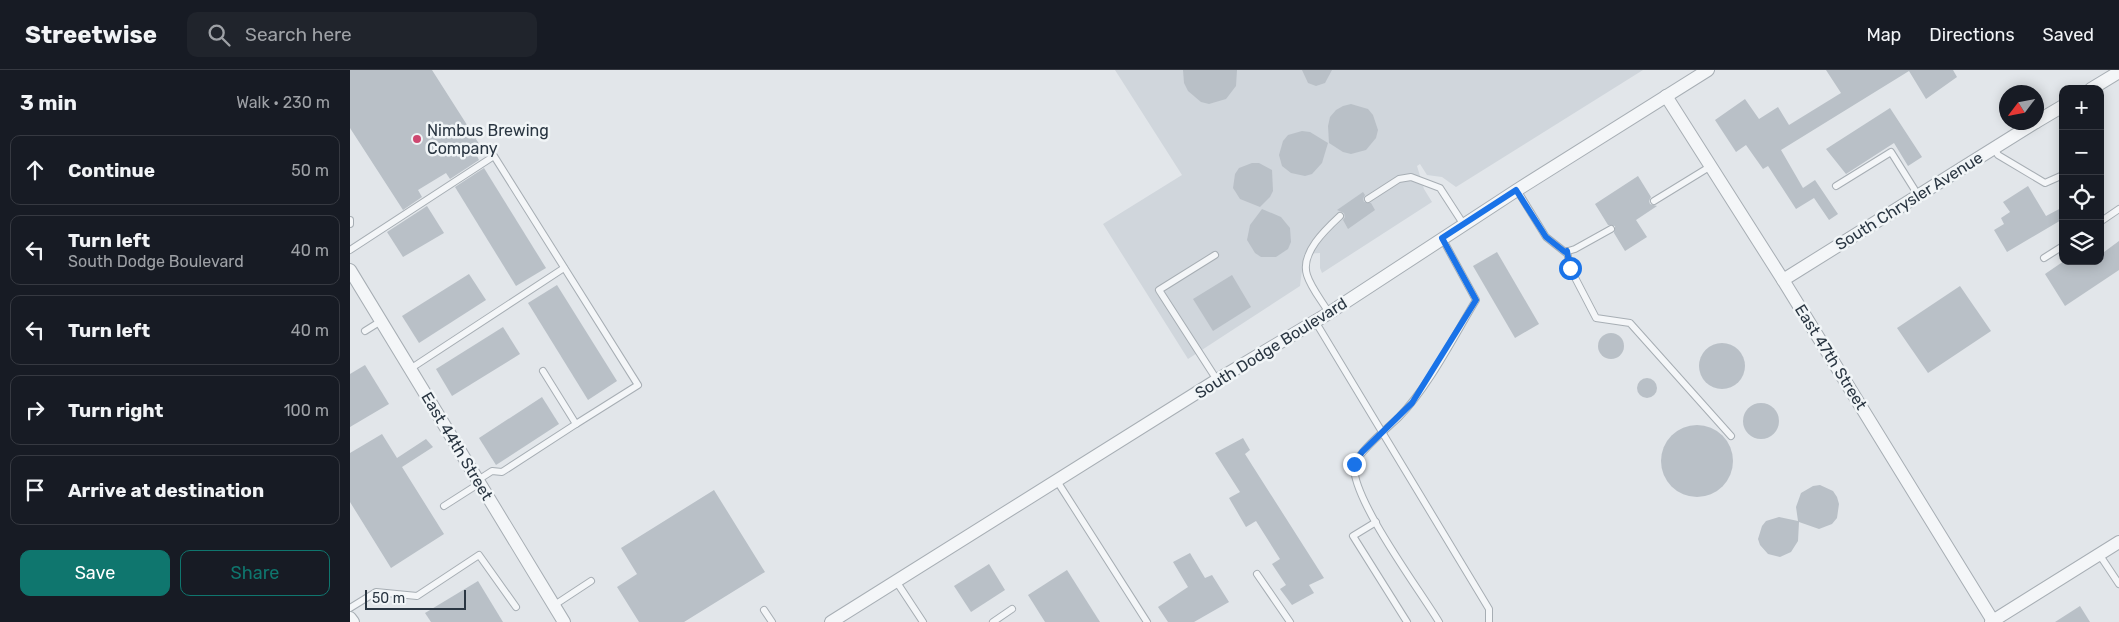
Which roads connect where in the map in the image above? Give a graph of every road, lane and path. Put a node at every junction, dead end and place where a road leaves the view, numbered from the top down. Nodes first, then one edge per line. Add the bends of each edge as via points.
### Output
1 (1704, 71) edge
2 (2119, 72) edge
3 (2098, 85) edge
4 (1666, 96) junction
5 (2059, 108) edge
6 (2044, 117) edge
7 (2023, 130) edge
8 (1994, 148) junction
9 (1710, 166) junction
10 (2059, 177) edge
11 (1836, 186) dead end
12 (1516, 190) junction
13 (1918, 195) junction
14 (1368, 199) dead end
15 (1654, 201) dead end
16 (2119, 209) edge
17 (1340, 216) dead end
18 (2103, 220) edge
19 (1464, 225) junction
20 (1611, 229) dead end
21 (1442, 238) junction
22 (2059, 249) edge
23 (350, 250) edge
24 (1567, 251) junction
25 (1215, 255) dead end
26 (2044, 258) dead end
27 (564, 268) junction
28 (350, 270) edge
29 (1783, 280) junction
30 (1329, 313) junction
31 (382, 321) junction
32 (1315, 321) junction
33 (365, 331) dead end
34 (410, 369) junction
35 (543, 371) dead end
36 (1217, 380) junction
37 (576, 424) junction
38 (1383, 433) junction
39 (1731, 436) dead end
40 (1057, 481) junction
41 (479, 482) junction
42 (444, 506) dead end
43 (1376, 522) junction
44 (2119, 542) edge
45 (2099, 554) junction
46 (1257, 574) dead end
47 (591, 581) dead end
48 (896, 581) junction
49 (2119, 584) edge
50 (553, 606) junction
51 (516, 607) dead end
52 (350, 608) edge
53 (1012, 609) dead end
54 (764, 610) dead end
55 (350, 618) edge
56 (1992, 621) edge
57 (353, 622) edge
58 (564, 622) edge
59 (772, 622) edge
60 (831, 622) edge
61 (923, 622) edge
62 (993, 622) edge
63 (1147, 622) edge
64 (1290, 622) edge
65 (1407, 622) edge
66 (1439, 622) edge
67 (1489, 622) edge

1 - 4 street, South Dodge Boulevard
2 - 3 street
4 - 9 street, East 47th Street
4 - 12 street, South Dodge Boulevard
5 - 6 street, South Chrysler Avenue
7 - 8 street, South Chrysler Avenue
8 - 10 lane via 1998,155 2045,183
8 - 13 street, South Chrysler Avenue
9 - 15 lane
9 - 29 street, East 47th Street
11 - 13 lane via 1891,152
12 - 19 street, South Dodge Boulevard
12 - 24 lane via 1546,237
13 - 29 street, South Chrysler Avenue
14 - 19 lane via 1398,179 1411,177 1440,188
16 - 18 lane
17 - 30 lane via 1322,233 1307,258 1306,274
19 - 21 street, South Dodge Boulevard
20 - 24 lane
21 - 30 street, South Dodge Boulevard
21 - 38 lane via 1476,300 1412,403
22 - 26 lane
23 - 27 lane via 494,156
24 - 39 lane via 1570,268 1596,318 1630,323
25 - 36 lane via 1159,290
27 - 34 lane
27 - 37 lane via 638,385
28 - 31 street, East 44th Street
29 - 56 street, East 47th Street
30 - 32 street, South Dodge Boulevard
31 - 33 lane
31 - 34 street, East 44th Street
32 - 36 street, South Dodge Boulevard
32 - 38 lane
34 - 41 street, East 44th Street
35 - 37 lane
36 - 40 street, South Dodge Boulevard
37 - 41 lane via 502,472 492,471
38 - 43 lane via 1354,464 1356,480
38 - 67 lane via 1489,609
40 - 48 street, South Dodge Boulevard
40 - 63 lane
41 - 42 lane
41 - 50 street, East 44th Street
43 - 65 lane via 1354,536
43 - 66 lane
44 - 45 street
45 - 49 lane
45 - 56 street
46 - 64 lane
47 - 50 lane
48 - 60 street, South Dodge Boulevard
48 - 61 lane
50 - 58 street, East 44th Street
51 - 52 lane via 479,555 418,596 376,592
53 - 62 lane
54 - 59 lane
55 - 57 street

